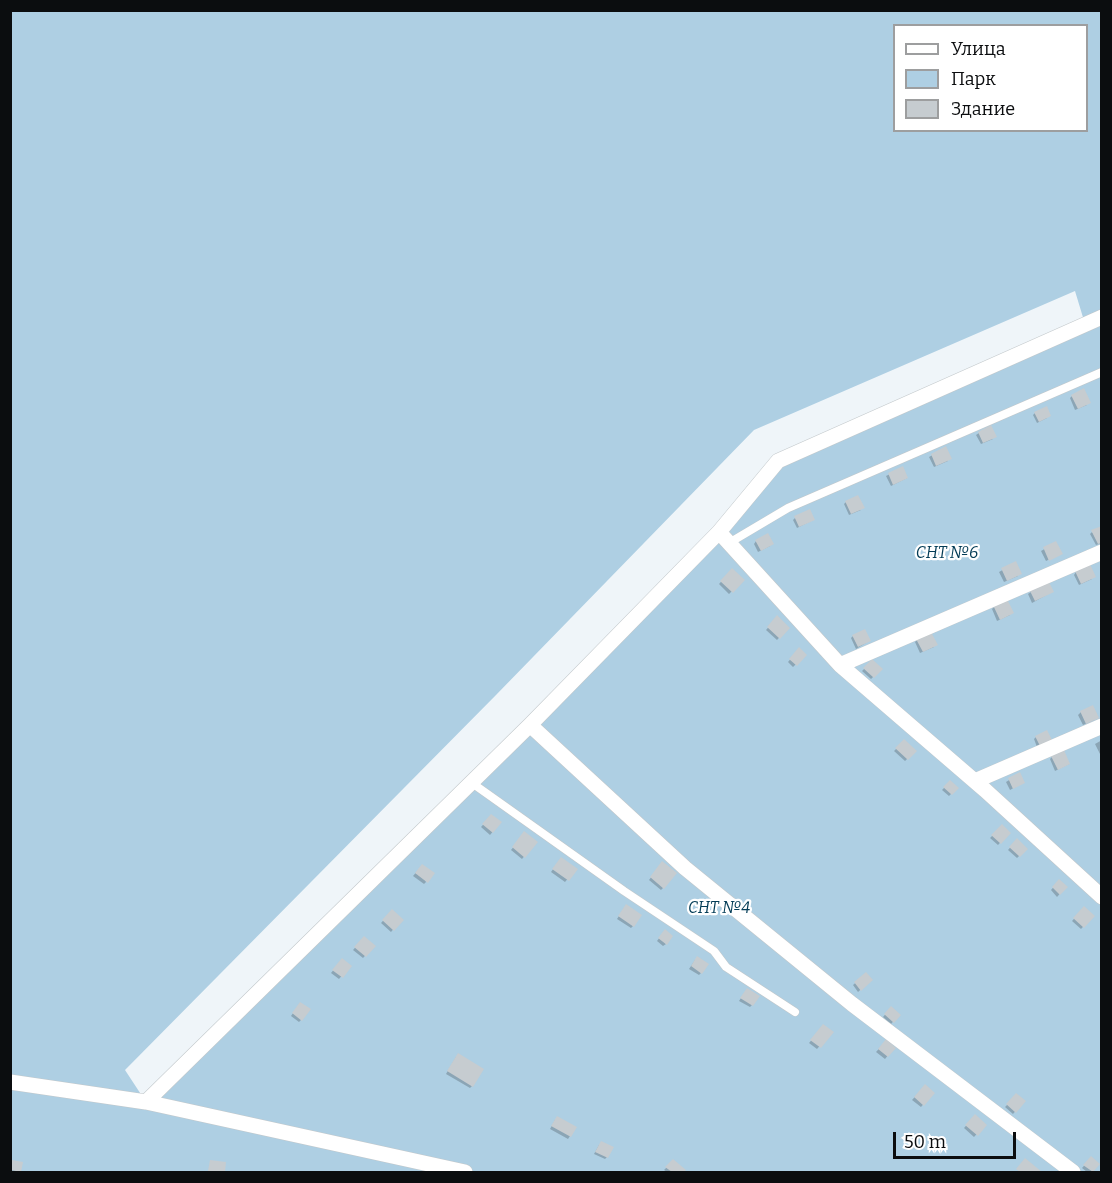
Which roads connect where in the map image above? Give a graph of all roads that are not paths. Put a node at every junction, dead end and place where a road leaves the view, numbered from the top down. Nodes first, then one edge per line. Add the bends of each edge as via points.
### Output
1 (1101, 317) edge
2 (1101, 372) edge
3 (724, 538) junction
4 (1101, 552) edge
5 (840, 665) junction
6 (530, 725) junction
7 (1101, 726) edge
8 (975, 781) junction
9 (472, 783) junction
10 (1101, 897) edge
11 (795, 1012) dead end
12 (10, 1082) edge
13 (146, 1102) junction
14 (465, 1173) edge
15 (1073, 1173) edge

1 - 3 street via 778,461
2 - 3 lane
3 - 5 street
3 - 6 street
4 - 5 street
5 - 8 street
6 - 9 street
6 - 15 street via 685,868 852,1004
7 - 8 street
8 - 10 street
9 - 11 lane via 714,951 726,967
9 - 13 street
12 - 13 street
13 - 14 street

